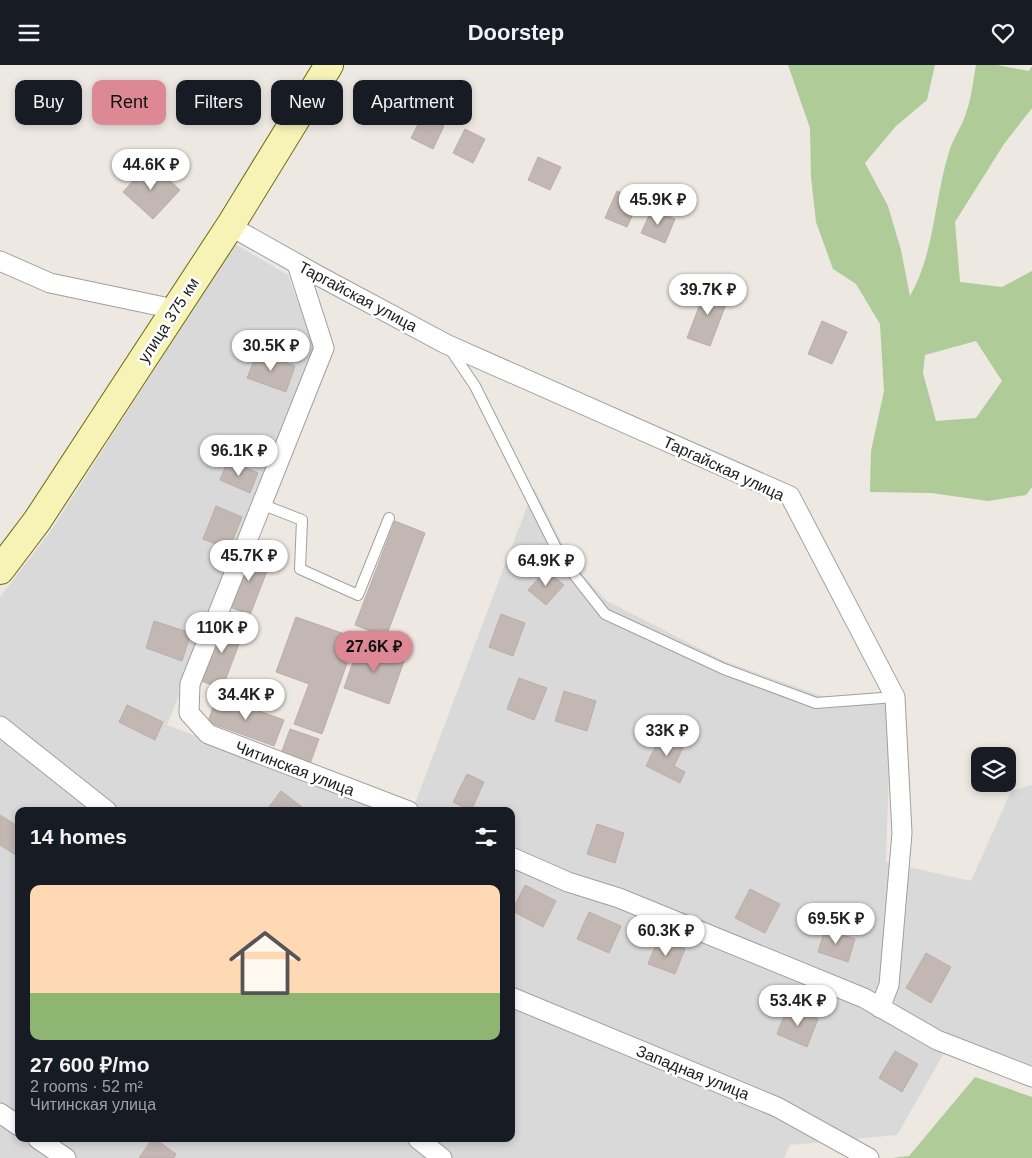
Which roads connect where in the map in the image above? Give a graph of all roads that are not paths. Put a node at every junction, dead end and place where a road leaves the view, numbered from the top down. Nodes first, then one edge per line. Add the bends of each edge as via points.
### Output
1 (329, 65) edge
2 (230, 226) junction
3 (0, 261) edge
4 (297, 264) junction
5 (174, 309) junction
6 (446, 344) junction
7 (261, 504) junction
8 (389, 518) dead end
9 (0, 570) edge
10 (895, 697) junction
11 (0, 726) edge
12 (102, 807) edge
13 (399, 807) edge
14 (515, 859) edge
15 (515, 999) edge
16 (880, 1008) junction
17 (1032, 1077) edge
18 (0, 1113) edge
19 (15, 1122) edge
20 (42, 1142) edge
21 (422, 1142) edge
22 (66, 1158) edge
23 (442, 1158) edge
24 (869, 1158) edge

1 - 2 main road, улица 375 км
2 - 4 street, Таргайская улица
2 - 5 main road, улица 375 км
3 - 5 street via 50,283
4 - 6 street, Таргайская улица
4 - 7 street, Читинская улица via 324,348
5 - 9 main road, улица 375 км via 38,521
6 - 10 street, Таргайская улица via 790,496
6 - 10 lane via 475,386 561,558 605,614 724,669 816,703
7 - 8 lane via 302,519 300,569 358,595
7 - 13 street, Читинская улица via 190,684 189,713 208,733
10 - 16 street, Таргайская улица via 902,833 889,985
11 - 12 street
14 - 16 street via 568,882 628,902
15 - 24 street, Западная улица via 777,1107
16 - 17 street via 937,1040
18 - 19 street
20 - 22 street
21 - 23 street

